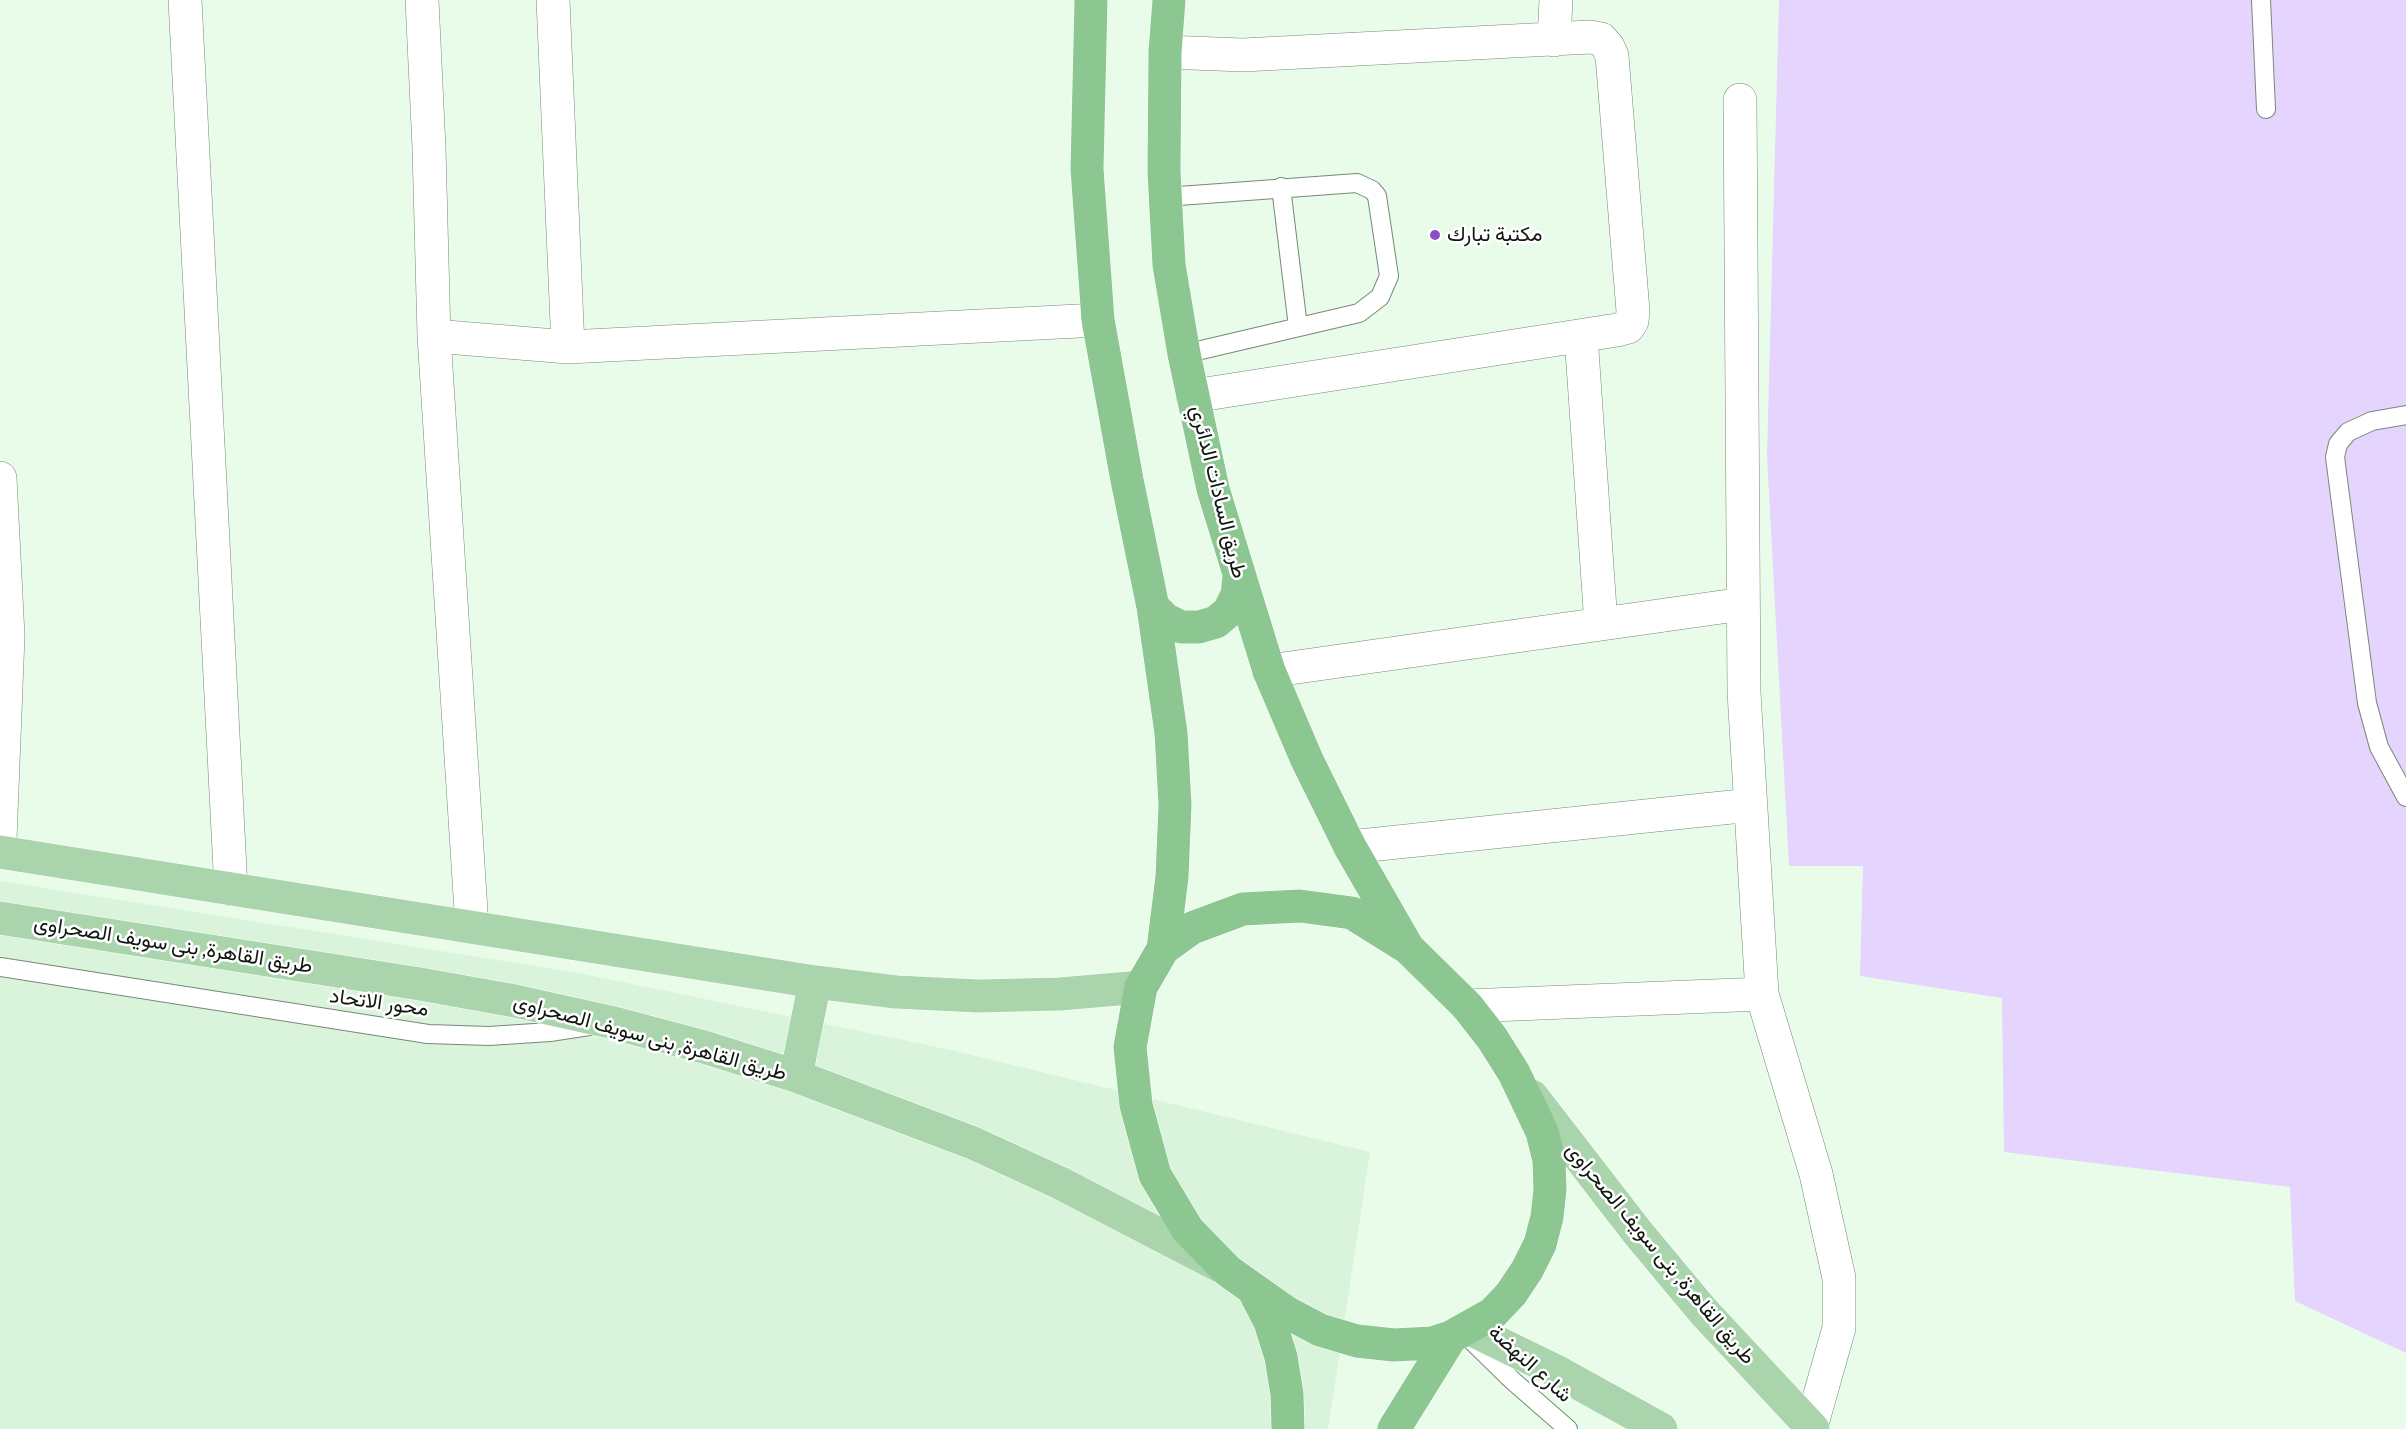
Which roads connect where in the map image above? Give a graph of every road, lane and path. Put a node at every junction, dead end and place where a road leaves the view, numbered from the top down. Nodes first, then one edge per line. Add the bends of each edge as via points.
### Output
1 (185, 0) edge
2 (422, 0) edge
3 (553, 0) edge
4 (1091, 0) edge
5 (1169, 0) edge
6 (1556, 0) edge
7 (2261, 0) edge
8 (1554, 40) junction
9 (1165, 52) junction
10 (1740, 100) dead end
11 (2266, 110) dead end
12 (1281, 187) junction
13 (1165, 196) junction
14 (1098, 320) junction
15 (1298, 327) junction
16 (434, 336) junction
17 (1581, 336) junction
18 (568, 347) junction
19 (1184, 354) junction
20 (1193, 396) junction
21 (2406, 415) edge
22 (0, 478) edge
23 (1239, 577) junction
24 (1743, 604) junction
25 (1153, 607) junction
26 (1601, 624) junction
27 (1269, 671) junction
28 (2406, 797) edge
29 (1751, 806) junction
30 (0, 840) edge
31 (1350, 847) junction
32 (0, 852) edge
33 (231, 889) junction
34 (0, 918) edge
35 (472, 927) junction
36 (1408, 948) junction
37 (1163, 949) junction
38 (0, 967) edge
39 (815, 982) junction
40 (1141, 987) junction
41 (1762, 994) junction
42 (1467, 1006) junction
43 (610, 1022) junction
44 (1514, 1072) junction
45 (796, 1076) junction
46 (1228, 1271) junction
47 (1254, 1291) junction
48 (1460, 1332) junction
49 (1812, 1428) edge
50 (1288, 1429) edge
51 (1394, 1429) edge
52 (1568, 1429) edge
53 (1661, 1429) edge

1 - 33 street
2 - 16 street
3 - 18 street
4 - 14 highway via 1087,169
5 - 9 highway, طريق السادات الدائري
6 - 8 street
7 - 11 lane
8 - 9 street via 1244,55
8 - 17 street via 1601,39 1612,56 1632,321 1628,327
9 - 13 highway, طريق السادات الدائري
10 - 24 street
12 - 13 lane
12 - 15 lane
12 - 15 lane via 1347,182 1372,190 1377,196 1389,276 1380,297 1359,313
13 - 19 highway, طريق السادات الدائري via 1169,265
14 - 18 street
14 - 25 highway
15 - 19 lane
16 - 18 street
16 - 35 street
17 - 20 street
17 - 26 street
19 - 20 highway, طريق السادات الدائري
20 - 23 highway, طريق السادات الدائري via 1213,489
21 - 28 lane via 2348,432 2338,444 2335,457 2367,704 2379,747
22 - 30 street via 8,636
23 - 25 highway via 1233,603 1216,622 1181,627
23 - 27 highway, طريق السادات الدائري
24 - 26 street
24 - 29 street
25 - 37 highway via 1171,733 1175,805
26 - 27 street
27 - 31 highway, طريق السادات الدائري
29 - 31 street
29 - 41 street
31 - 36 highway, طريق السادات الدائري
32 - 33 main road
33 - 35 main road
34 - 43 main road, طريق القاهرة, بنى سويف الصحراوى via 420,984
35 - 39 main road
36 - 37 highway via 1352,913 1300,906 1243,909 1192,928
36 - 42 highway
37 - 40 highway
38 - 43 lane, محور الاتحاد via 428,1034 509,1035
39 - 40 main road via 896,992 978,996
39 - 45 main road
40 - 46 highway via 1130,1047 1136,1105 1155,1175 1188,1230
41 - 42 street
41 - 49 street via 1816,1174 1839,1278 1839,1328
42 - 44 highway
43 - 45 main road, طريق القاهرة, بنى سويف الصحراوى
44 - 48 highway via 1542,1132 1550,1189 1547,1217 1540,1244 1511,1294 1492,1314
44 - 49 main road, طريق القاهرة, بنى سويف الصحراوى via 1638,1233
45 - 46 main road, طريق القاهرة, بنى سويف الصحراوى via 973,1143 1123,1214
46 - 47 highway
47 - 48 highway via 1320,1330 1357,1341 1394,1345 1432,1342
47 - 50 highway via 1270,1322 1281,1357
48 - 51 highway
48 - 52 lane, شارع النهضة
48 - 53 main road via 1556,1371

